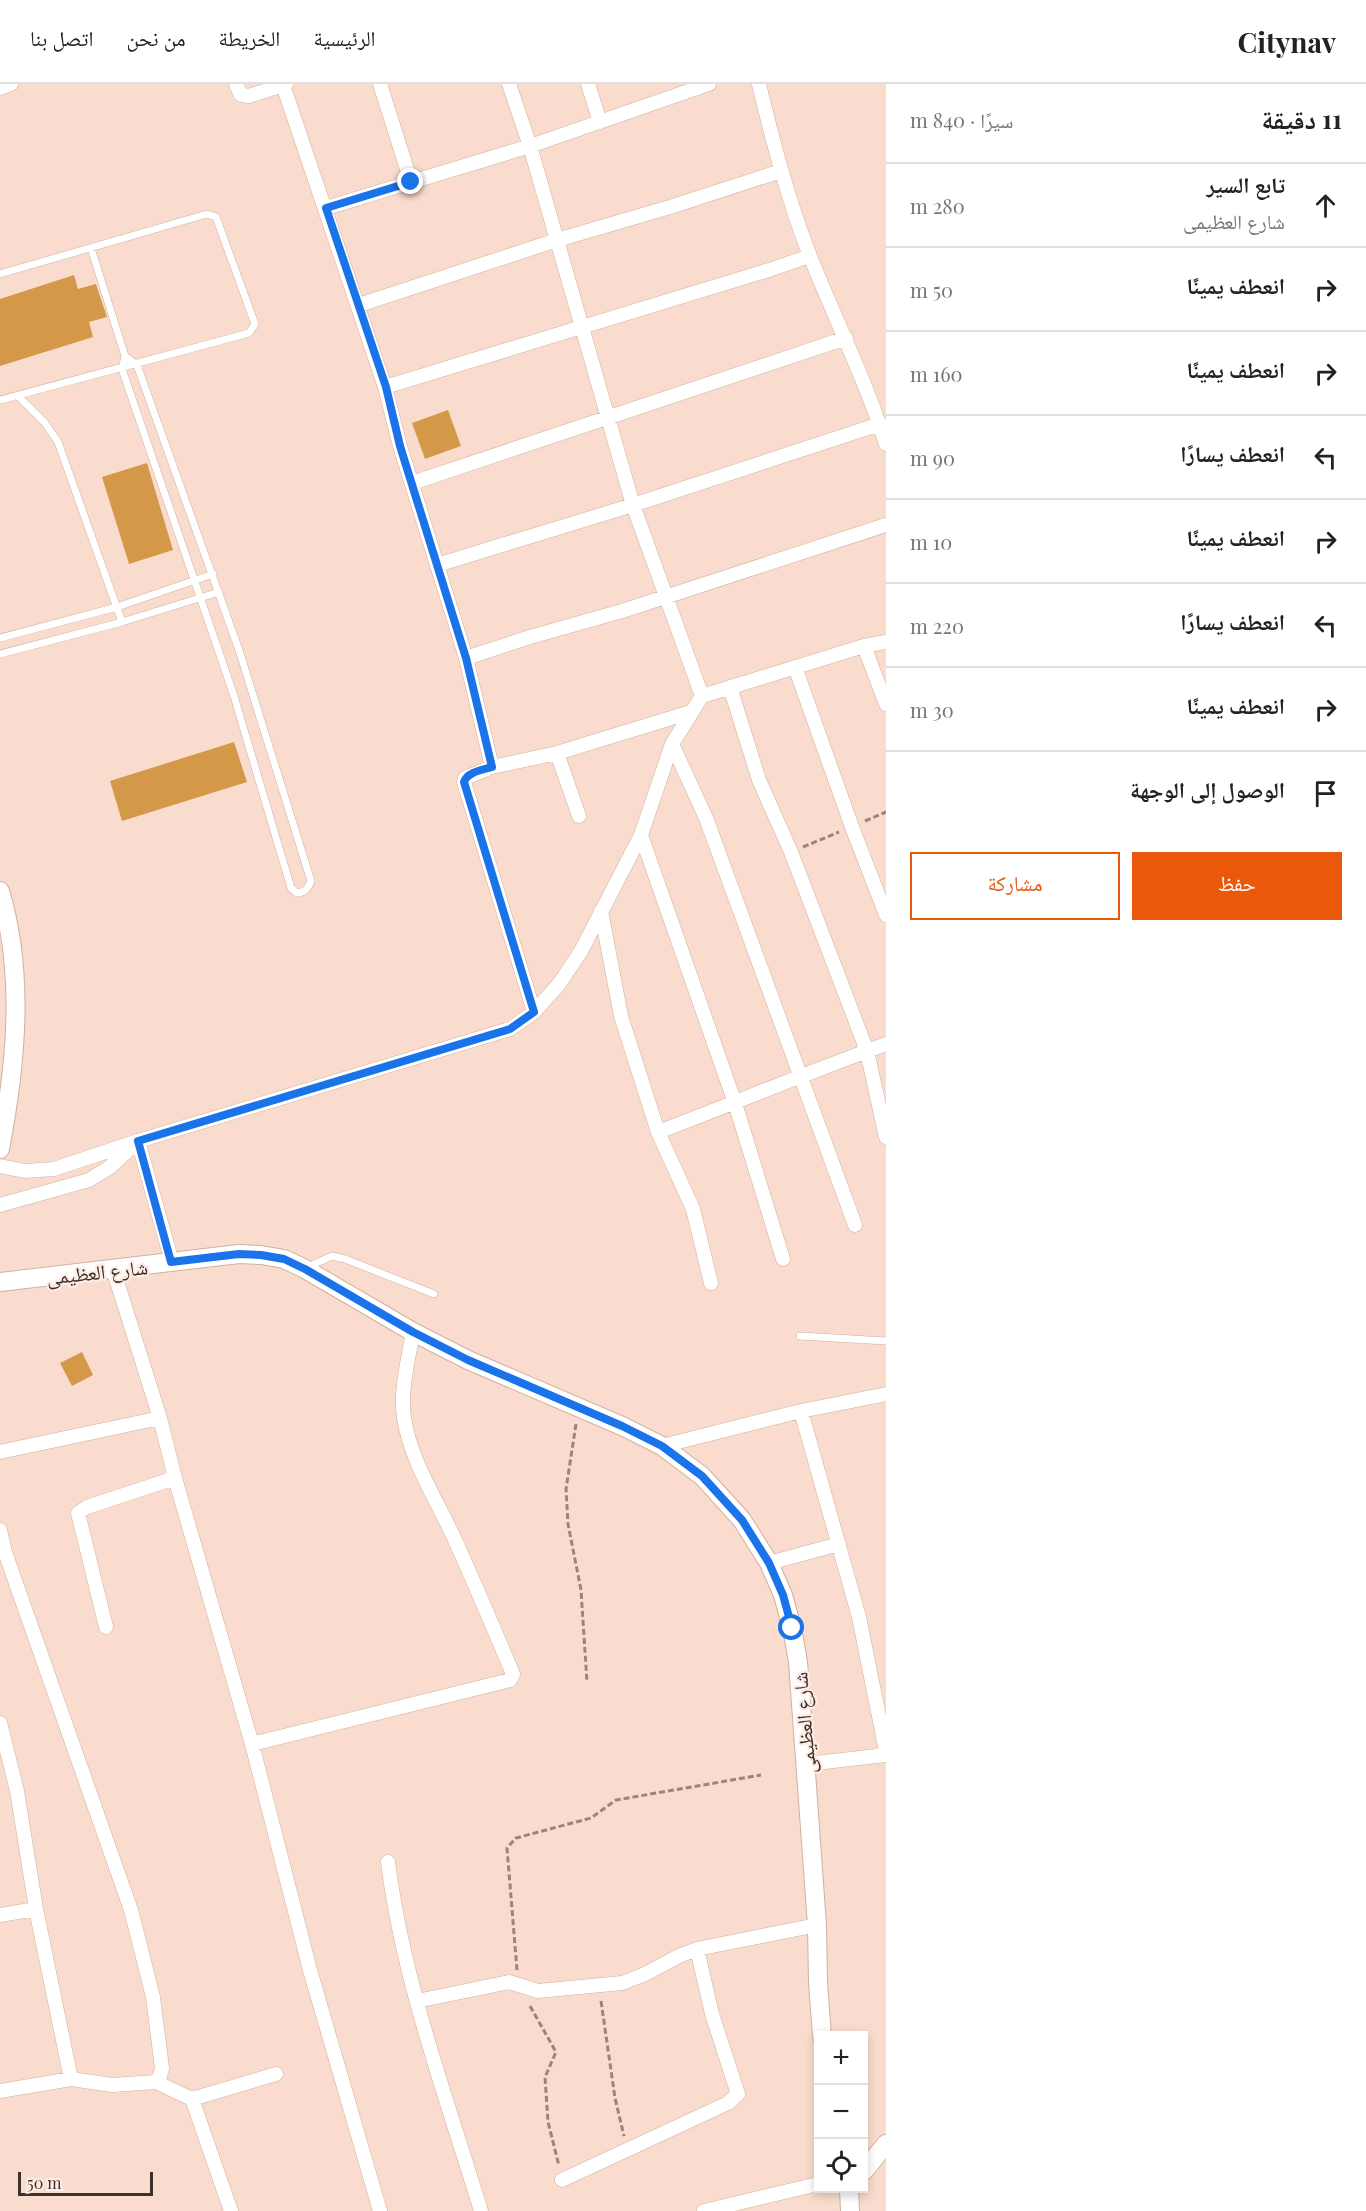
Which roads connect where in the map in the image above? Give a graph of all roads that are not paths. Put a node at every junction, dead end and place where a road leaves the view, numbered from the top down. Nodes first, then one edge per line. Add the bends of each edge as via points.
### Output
1 (11, 84) edge
2 (236, 84) edge
3 (285, 84) edge
4 (380, 84) edge
5 (509, 84) edge
6 (588, 84) edge
7 (709, 84) edge
8 (759, 84) edge
9 (0, 88) edge
10 (600, 122) junction
11 (530, 146) junction
12 (781, 171) junction
13 (411, 182) junction
14 (326, 208) junction
15 (557, 240) junction
16 (92, 248) junction
17 (810, 256) junction
18 (0, 274) edge
19 (358, 305) junction
20 (582, 327) junction
21 (846, 338) junction
22 (125, 356) junction
23 (137, 365) junction
24 (122, 369) junction
25 (386, 387) junction
26 (18, 396) junction
27 (0, 400) edge
28 (608, 418) junction
29 (880, 424) junction
30 (886, 444) edge
31 (412, 483) junction
32 (633, 505) junction
33 (886, 525) edge
34 (437, 565) junction
35 (213, 574) junction
36 (195, 580) junction
37 (219, 592) junction
38 (201, 597) junction
39 (664, 597) junction
40 (117, 607) junction
41 (122, 622) junction
42 (0, 638) edge
43 (886, 642) edge
44 (864, 646) junction
45 (0, 654) edge
46 (466, 658) junction
47 (795, 667) junction
48 (730, 687) junction
49 (702, 696) junction
50 (886, 704) edge
51 (691, 712) junction
52 (672, 744) junction
53 (557, 753) junction
54 (492, 767) junction
55 (579, 816) dead end
56 (641, 835) junction
57 (0, 891) edge
58 (601, 911) junction
59 (886, 915) edge
60 (534, 1012) junction
61 (886, 1044) edge
62 (867, 1051) junction
63 (800, 1076) junction
64 (735, 1103) junction
65 (658, 1132) junction
66 (886, 1137) edge
67 (138, 1141) junction
68 (0, 1149) edge
69 (0, 1166) edge
70 (0, 1205) edge
71 (855, 1225) dead end
72 (783, 1258) dead end
73 (171, 1262) junction
74 (113, 1269) junction
75 (305, 1269) junction
76 (0, 1281) edge
77 (711, 1283) dead end
78 (434, 1294) dead end
79 (413, 1332) junction
80 (800, 1336) dead end
81 (886, 1341) edge
82 (886, 1394) edge
83 (801, 1411) junction
84 (160, 1418) junction
85 (662, 1446) junction
86 (0, 1452) edge
87 (175, 1478) junction
88 (0, 1530) edge
89 (838, 1544) junction
90 (769, 1563) junction
91 (106, 1627) dead end
92 (0, 1723) edge
93 (252, 1743) junction
94 (886, 1751) edge
95 (886, 1755) edge
96 (807, 1764) junction
97 (388, 1862) dead end
98 (36, 1909) junction
99 (0, 1915) edge
100 (817, 1925) junction
101 (698, 1949) junction
102 (417, 2001) junction
103 (822, 2031) edge
104 (276, 2074) dead end
105 (71, 2079) junction
106 (156, 2082) junction
107 (0, 2091) edge
108 (192, 2099) junction
109 (886, 2145) edge
110 (868, 2166) edge
111 (562, 2180) road end
112 (814, 2185) edge
113 (849, 2193) edge
114 (231, 2211) edge
115 (380, 2211) edge
116 (481, 2211) edge
117 (705, 2211) edge
118 (850, 2211) edge

1 - 9 street
2 - 3 street via 242,95 249,96
3 - 14 street
4 - 13 street
5 - 11 street
6 - 10 street
7 - 10 street
8 - 12 street
10 - 11 street
11 - 13 street
11 - 15 street
12 - 15 street
12 - 17 street
13 - 14 street
14 - 19 street
15 - 19 street
15 - 20 street
16 - 18 lane
16 - 22 lane
16 - 23 lane via 207,214 216,217 255,324 253,329
17 - 20 street
17 - 21 street
19 - 25 street
20 - 25 street
20 - 28 street
21 - 28 street
21 - 29 street
22 - 23 lane
22 - 24 lane
23 - 24 lane
23 - 35 lane
24 - 26 lane
24 - 36 lane
25 - 31 street
26 - 27 lane
26 - 40 lane via 58,442
28 - 31 street
28 - 32 street
29 - 30 street
29 - 32 street
31 - 34 street
32 - 34 street
32 - 39 street
33 - 39 street
34 - 46 street
35 - 36 lane
35 - 37 lane
36 - 38 lane
36 - 40 lane
37 - 38 lane
37 - 38 lane via 311,881 303,892 291,888
38 - 41 lane
39 - 46 street
39 - 49 street
40 - 41 lane
40 - 42 lane
41 - 45 lane
43 - 44 street
44 - 47 street
44 - 50 street
46 - 54 street
47 - 48 street
47 - 59 street
48 - 49 street
48 - 62 street via 759,780 791,852
49 - 51 street
51 - 52 street
51 - 53 street
52 - 56 street
52 - 63 street via 706,818
53 - 54 street
53 - 55 street
54 - 60 street via 469,774 464,782
56 - 58 street
56 - 64 street
57 - 68 street via 11,935 15,1005 8,1109
58 - 60 street via 581,951
58 - 65 street via 621,1016
60 - 67 street via 510,1029
61 - 62 street
62 - 63 street
62 - 66 street
63 - 64 street
63 - 71 street
64 - 65 street
64 - 72 street
65 - 77 street via 693,1209
67 - 69 street via 54,1169 25,1171
67 - 70 street via 90,1180
67 - 73 street
73 - 74 street, شارع العظيمى
73 - 75 street, شارع العظيمى via 261,1255 284,1259
74 - 76 street, شارع العظيمى
74 - 84 street
75 - 78 lane via 332,1256
75 - 79 street, شارع العظيمى
79 - 85 street, شارع العظيمى
79 - 93 street via 403,1390 409,1441 512,1678
80 - 81 lane
82 - 83 street
83 - 85 street
83 - 89 street
84 - 86 street
84 - 87 street
85 - 90 street, شارع العظيمى via 702,1476 742,1520
87 - 91 street via 78,1513
87 - 93 street
88 - 106 street via 131,1910 153,1997 162,2068
89 - 90 street
89 - 94 street via 870,1661
90 - 96 street, شارع العظيمى via 792,1628
92 - 98 street
93 - 115 street via 310,1970
95 - 96 street
96 - 100 street, شارع العظيمى
97 - 102 street
98 - 99 street
98 - 105 street
100 - 101 street
100 - 103 street, شارع العظيمى
101 - 102 street via 622,1983 537,1991 505,1983
101 - 111 street via 712,2014 738,2094 728,2103
102 - 116 street
104 - 108 street
105 - 106 street via 112,2085
105 - 107 street
106 - 108 street
108 - 114 street
109 - 110 street
112 - 117 street
113 - 118 street

